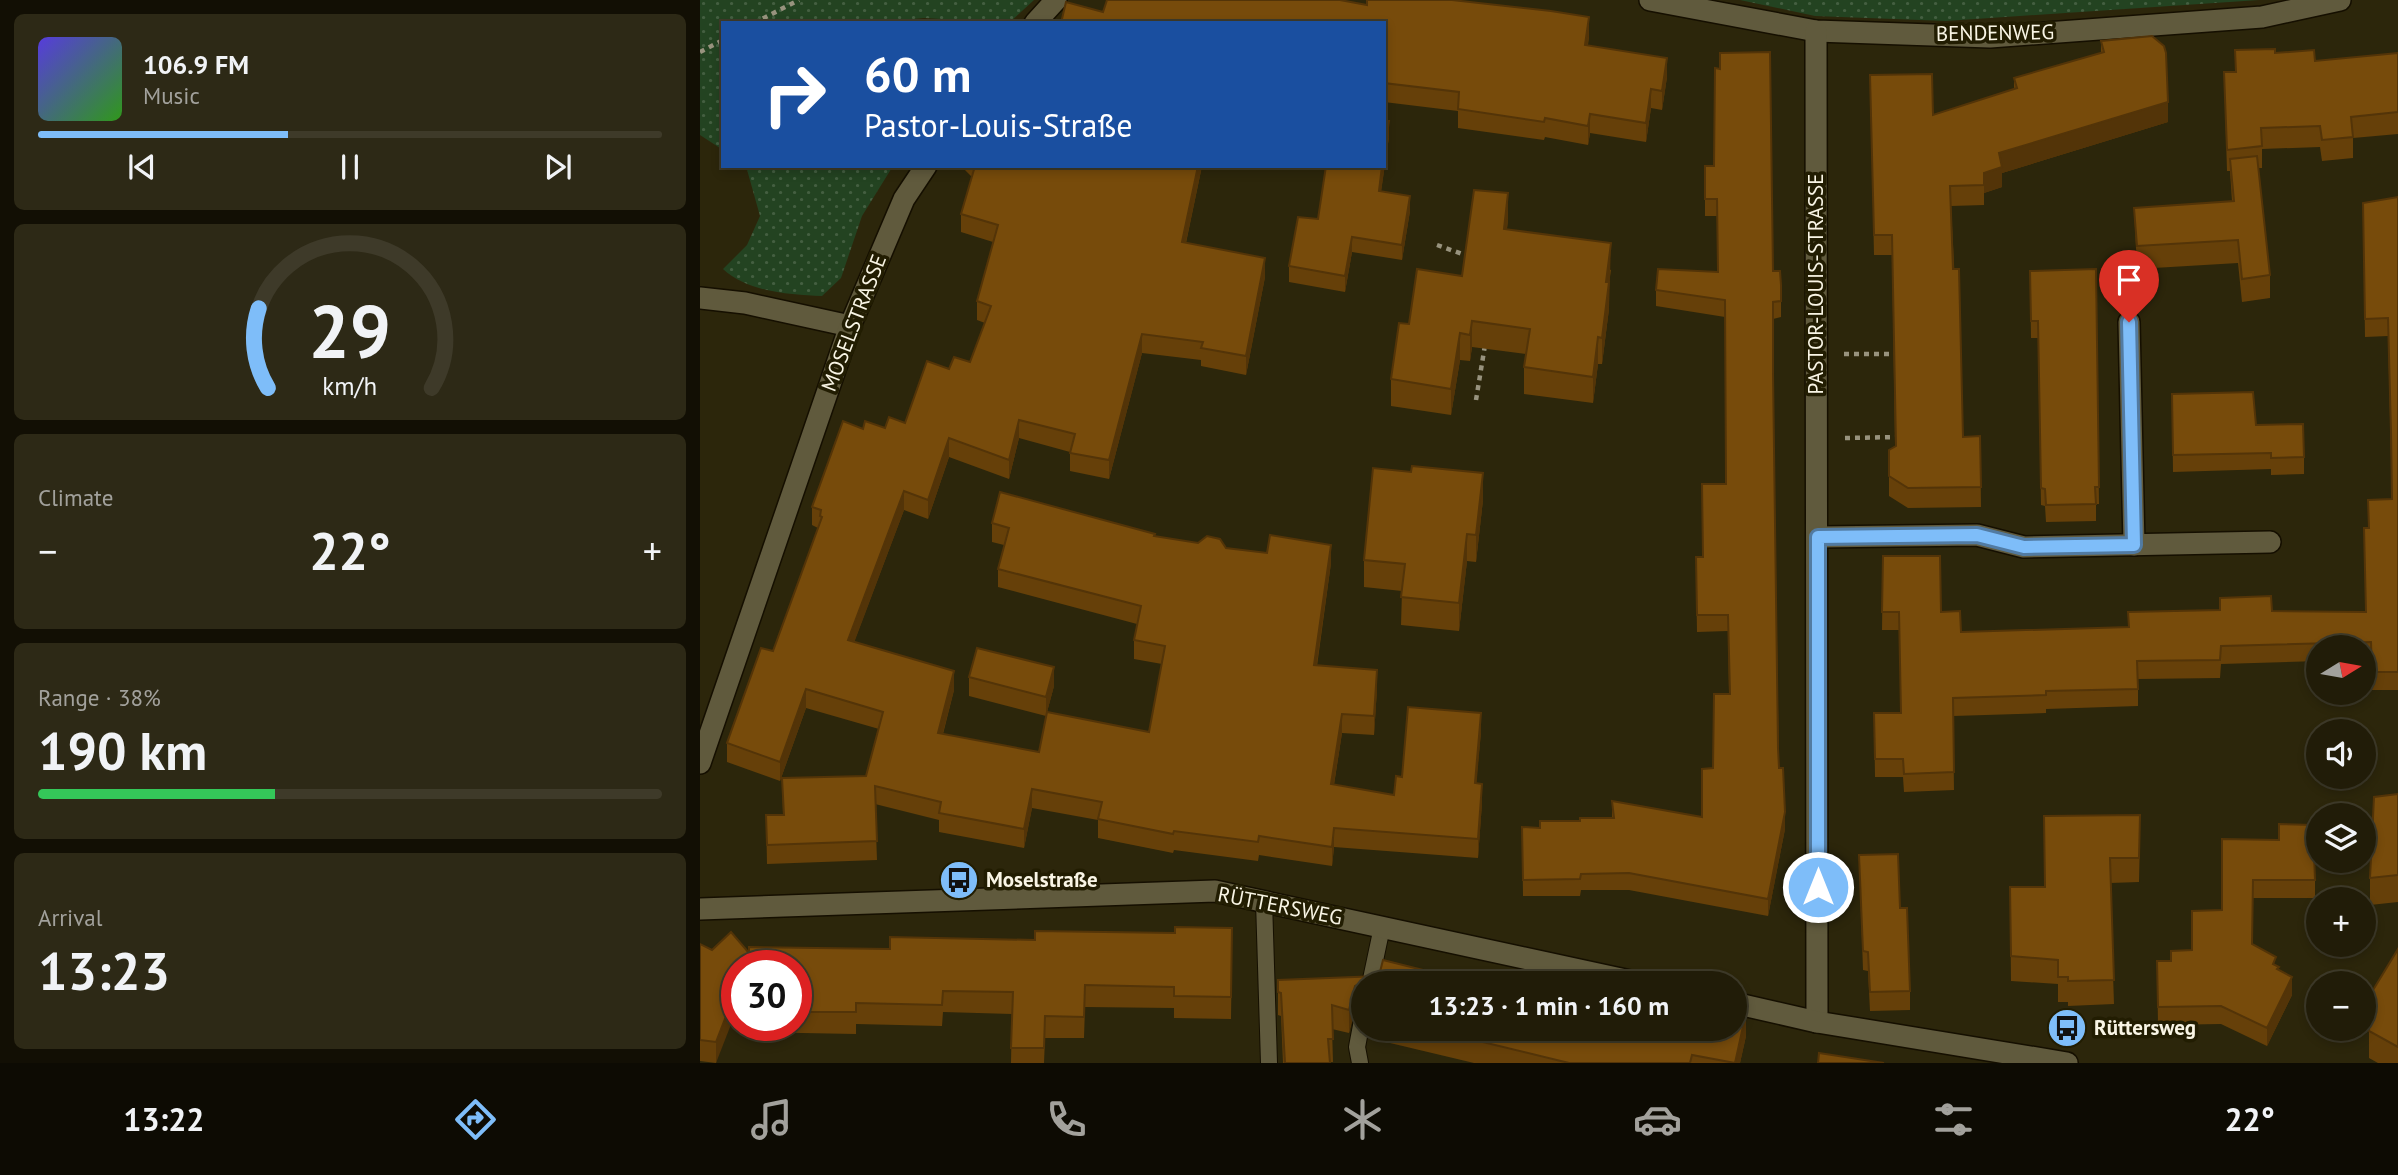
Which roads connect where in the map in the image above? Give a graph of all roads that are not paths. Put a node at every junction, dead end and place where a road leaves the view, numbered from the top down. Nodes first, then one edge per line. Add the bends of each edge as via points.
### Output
1 (1056, 0) edge
2 (1650, 0) edge
3 (2340, 0) edge
4 (1037, 21) edge
5 (1816, 31) junction
6 (925, 168) edge
7 (700, 298) edge
8 (2129, 322) dead end
9 (850, 326) junction
10 (1818, 537) junction
11 (2270, 542) dead end
12 (2134, 545) junction
13 (700, 763) edge
14 (1264, 901) junction
15 (700, 909) edge
16 (1382, 927) junction
17 (1373, 971) edge
18 (1584, 971) edge
19 (1747, 1006) edge
20 (1817, 1022) junction
21 (1358, 1041) edge
22 (1269, 1063) edge
23 (1360, 1063) edge
24 (2067, 1063) edge

1 - 4 street
2 - 5 street, BENDENWEG
3 - 5 street, BENDENWEG via 2262,17 1990,37
5 - 10 street, PASTOR-LOUIS-STRASSE
6 - 9 street, MOSELSTRASSE via 904,199
7 - 9 street
8 - 12 street
9 - 13 street, MOSELSTRASSE
10 - 12 street via 1977,535 2024,547
10 - 20 street, PASTOR-LOUIS-STRASSE
11 - 12 street
14 - 15 street, RÜTTERSWEG via 1215,891
14 - 16 street, RÜTTERSWEG
14 - 22 lane
16 - 17 lane
16 - 18 street, RÜTTERSWEG
19 - 20 street
20 - 24 street
21 - 23 lane

